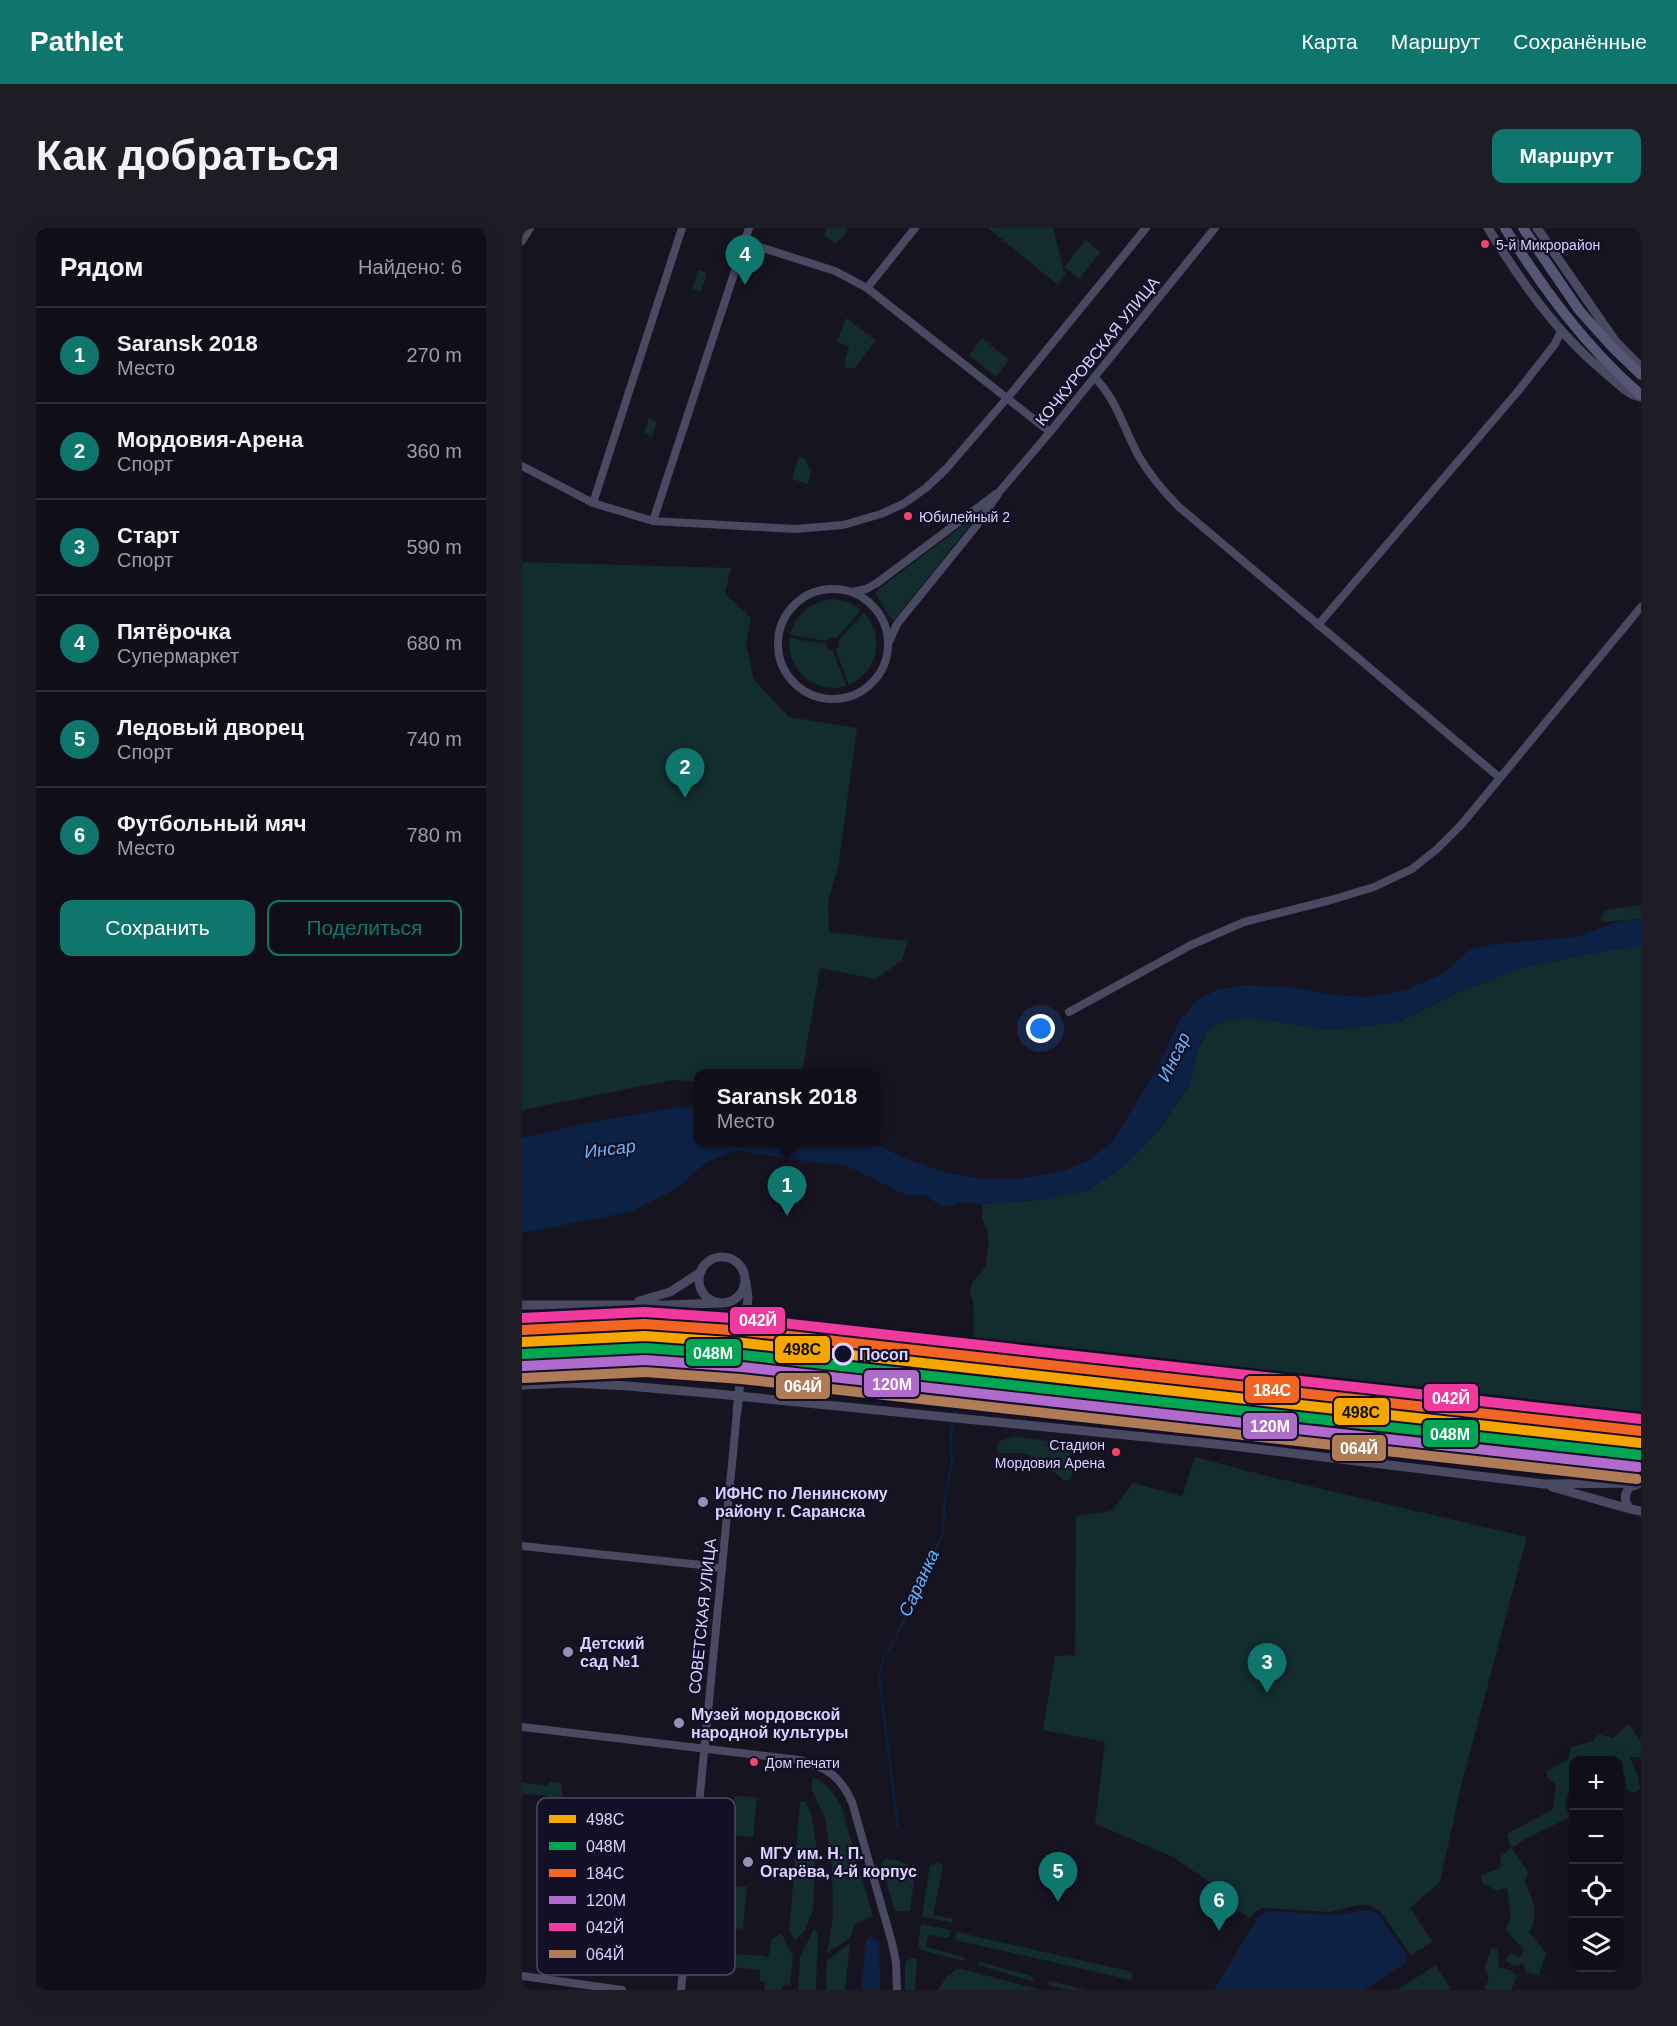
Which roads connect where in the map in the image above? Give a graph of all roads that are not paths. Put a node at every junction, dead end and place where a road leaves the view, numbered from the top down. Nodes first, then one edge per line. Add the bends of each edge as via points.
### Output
1 (530, 228) edge
2 (682, 228) edge
3 (749, 228) edge
4 (915, 228) edge
5 (1146, 228) edge
6 (1215, 228) edge
7 (1488, 228) edge
8 (1506, 228) edge
9 (1523, 228) edge
10 (1537, 228) edge
11 (522, 241) edge
12 (744, 242) junction
13 (867, 288) junction
14 (1561, 331) junction
15 (1641, 367) edge
16 (1641, 375) edge
17 (1094, 377) junction
18 (1641, 396) edge
19 (1007, 398) junction
20 (1050, 432) junction
21 (522, 466) edge
22 (1000, 491) junction
23 (593, 504) junction
24 (653, 521) junction
25 (852, 592) junction
26 (1641, 607) edge
27 (1318, 625) junction
28 (888, 644) junction
29 (1500, 778) junction
30 (1070, 1012) dead end
31 (701, 1272) junction
32 (745, 1280) junction
33 (723, 1303) junction
34 (631, 1304) junction
35 (522, 1305) edge
36 (746, 1317) junction
37 (522, 1385) edge
38 (739, 1396) junction
39 (737, 1412) joint
40 (1544, 1484) junction
41 (1641, 1484) edge
42 (1630, 1509) junction
43 (1641, 1511) edge
44 (522, 1546) edge
45 (722, 1569) junction
46 (522, 1727) edge
47 (704, 1749) junction
48 (699, 1798) edge
49 (682, 1975) edge
50 (522, 1976) edge
51 (622, 1990) edge
52 (681, 1990) edge
53 (897, 1990) edge

1 - 11 street
2 - 23 street
3 - 12 street
4 - 13 street
5 - 19 street
6 - 17 street, КОЧКУРОВСКАЯ УЛИЦА
7 - 14 street
8 - 18 main road via 1582,337
9 - 16 main road via 1593,327
10 - 15 street via 1616,342
12 - 13 street via 835,271
12 - 24 street
13 - 19 street
14 - 18 street via 1624,389
14 - 27 street via 1519,390
17 - 20 street, КОЧКУРОВСКАЯ УЛИЦА
17 - 27 street via 1105,388 1138,455 1172,500
19 - 20 street
19 - 24 street via 926,488 881,514 843,525 795,528
20 - 22 street, КОЧКУРОВСКАЯ УЛИЦА
21 - 23 street
22 - 25 street, КОЧКУРОВСКАЯ УЛИЦА via 878,583
22 - 28 street, КОЧКУРОВСКАЯ УЛИЦА via 897,624
23 - 24 street
25 - 28 street via 869,602 881,616
25 - 28 street via 832,589 811,594 787,614 778,645 788,676 813,695 855,695 873,682 885,664
26 - 29 street
27 - 29 street
29 - 30 street via 1462,824 1412,869 1374,887 1244,922 1191,945
31 - 32 street via 711,1260 724,1257 737,1262
31 - 33 street via 703,1292 713,1301
31 - 34 street via 670,1292
32 - 33 street via 737,1298
32 - 36 street, СОВЕТСКАЯ УЛИЦА
33 - 34 street
33 - 36 street via 737,1306
34 - 35 street
36 - 38 street, СОВЕТСКАЯ УЛИЦА
37 - 38 street via 569,1383
38 - 39 street, СОВЕТСКАЯ УЛИЦА
38 - 40 street via 1225,1444
39 - 45 street, СОВЕТСКАЯ УЛИЦА
40 - 41 street
40 - 42 street
41 - 42 street via 1629,1487 1625,1493
42 - 43 street
44 - 45 street
45 - 47 street, СОВЕТСКАЯ УЛИЦА
46 - 47 street
47 - 48 street, СОВЕТСКАЯ УЛИЦА
47 - 53 street via 799,1760 822,1767 839,1780 852,1802 886,1918 896,1962
49 - 52 street, СОВЕТСКАЯ УЛИЦА
50 - 51 street

